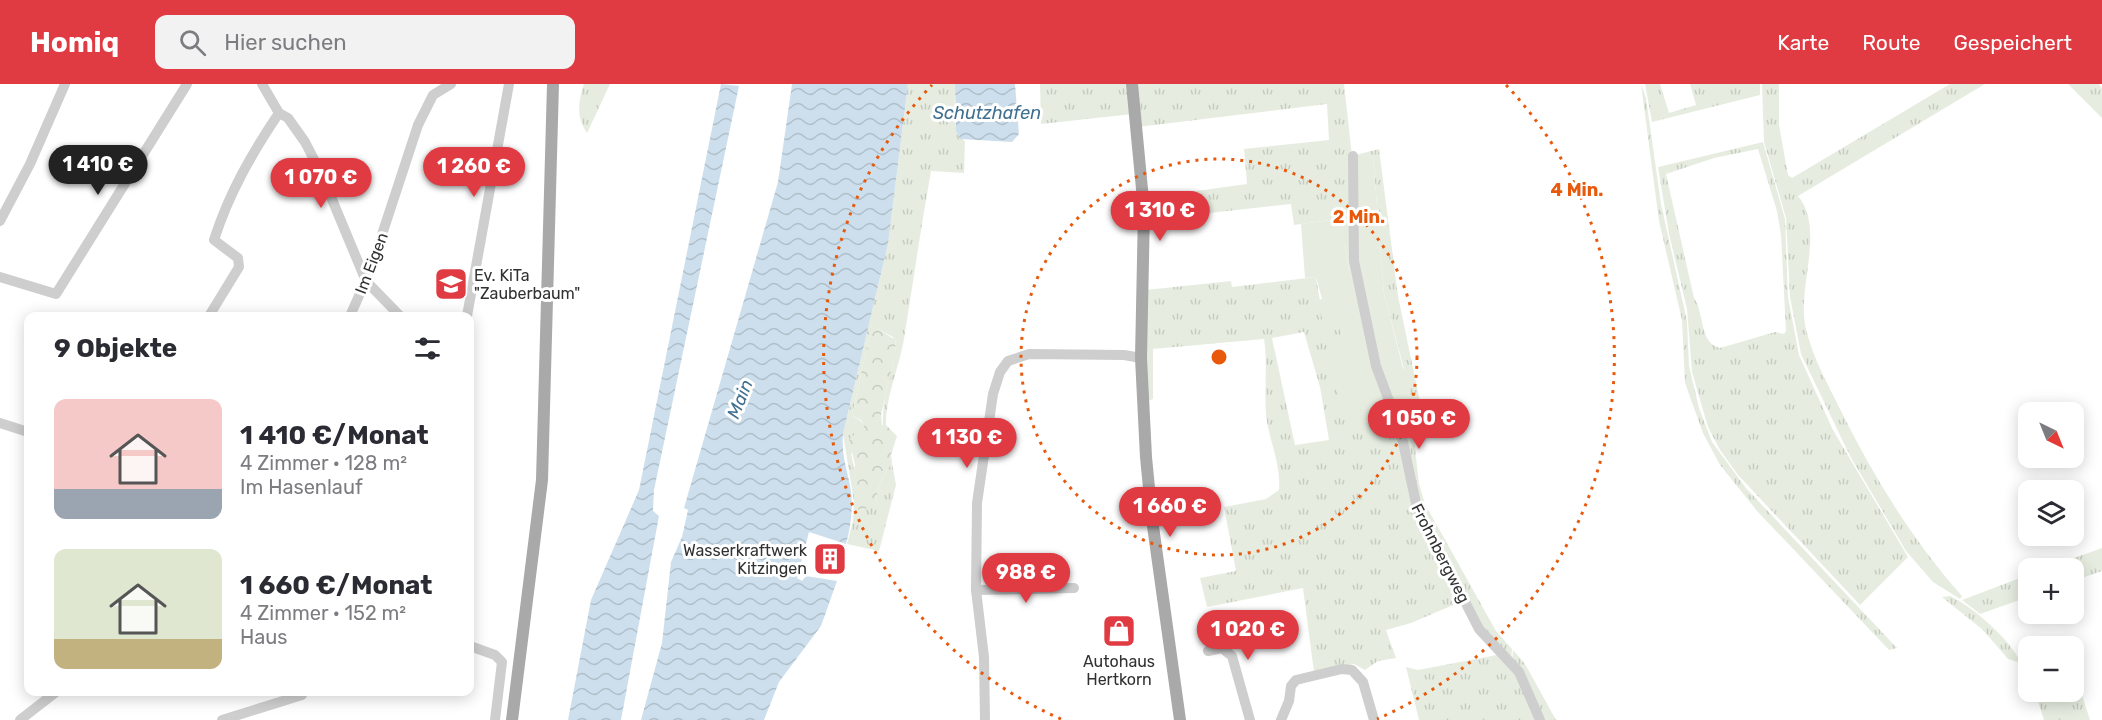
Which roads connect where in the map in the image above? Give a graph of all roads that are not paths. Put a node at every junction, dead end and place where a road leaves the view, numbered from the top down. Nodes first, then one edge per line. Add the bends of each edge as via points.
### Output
1 (64, 84) edge
2 (187, 84) edge
3 (262, 84) edge
4 (451, 84) edge
5 (509, 84) edge
6 (553, 84) edge
7 (1132, 84) edge
8 (279, 113) junction
9 (1353, 156) dead end
10 (0, 221) edge
11 (0, 277) edge
12 (366, 280) junction
13 (212, 312) edge
14 (352, 312) edge
15 (396, 312) edge
16 (468, 312) edge
17 (1141, 358) junction
18 (0, 423) edge
19 (24, 431) edge
20 (1074, 588) dead end
21 (976, 590) junction
22 (474, 647) edge
23 (1208, 651) dead end
24 (52, 696) edge
25 (300, 696) edge
26 (27, 718) edge
27 (222, 720) edge
28 (495, 720) edge
29 (512, 720) edge
30 (985, 720) edge
31 (1180, 720) edge
32 (1250, 720) edge
33 (1281, 720) edge
34 (1374, 720) edge
35 (1540, 720) edge

1 - 10 street via 38,147
2 - 11 street via 56,294
3 - 8 street
4 - 12 street, Im Eigen via 433,95 418,124
5 - 16 street
6 - 29 main road via 542,480
7 - 17 main road via 1146,238
8 - 12 street via 288,118 321,172
8 - 13 street via 246,161 222,213 214,240 238,258 239,267
9 - 35 street, Frohnbergweg via 1354,261 1378,372 1401,433 1417,508 1479,628 1517,668
12 - 14 street, Im Eigen
12 - 15 street
17 - 21 street via 1029,354 1004,366 993,394 981,471
17 - 31 main road via 1152,519
18 - 19 street
20 - 21 street
21 - 30 street via 984,657
22 - 28 street via 502,662
23 - 32 street via 1222,648 1232,656
24 - 26 street
25 - 27 street
33 - 34 street via 1296,680 1342,669 1352,670 1363,682

